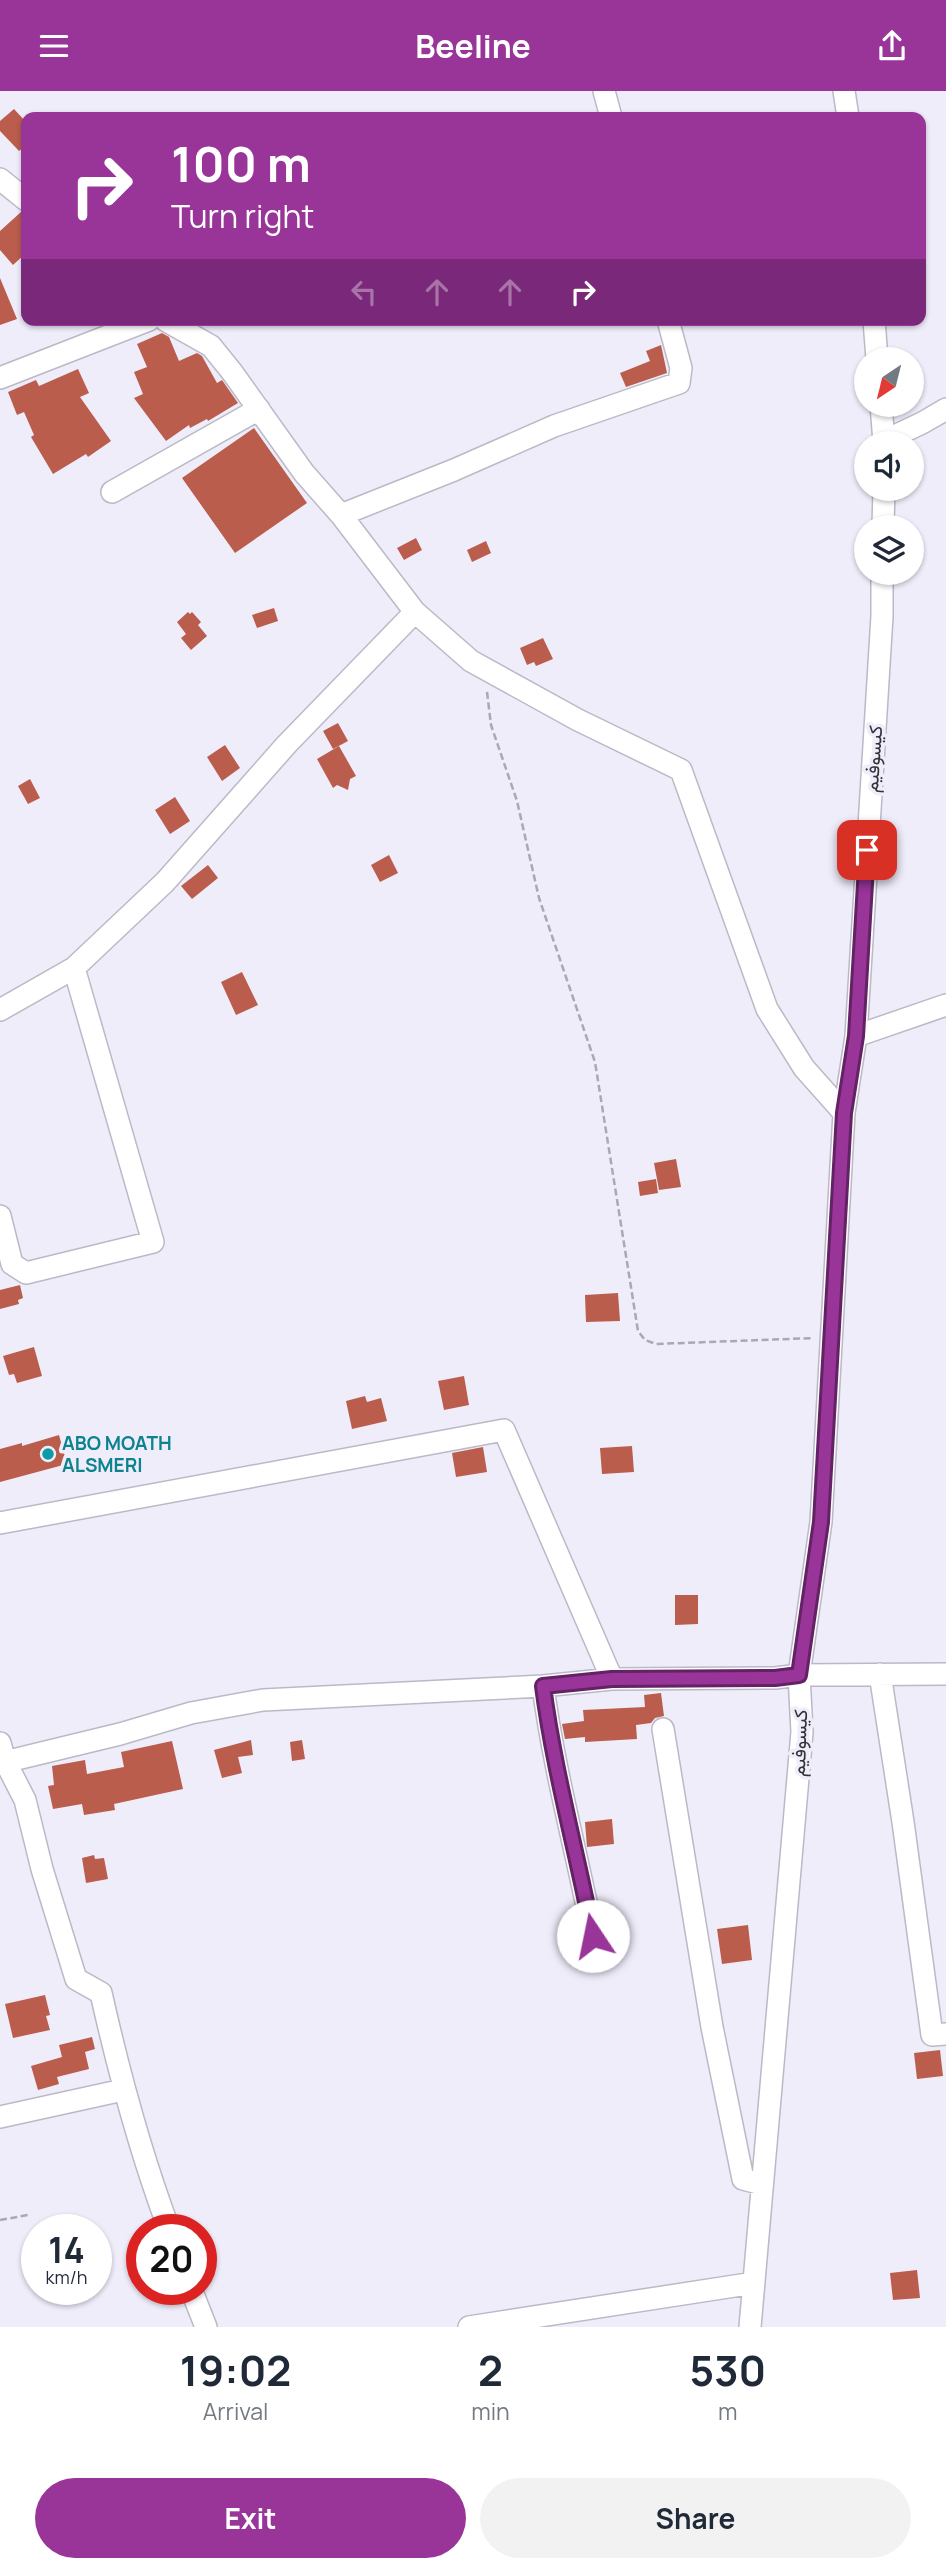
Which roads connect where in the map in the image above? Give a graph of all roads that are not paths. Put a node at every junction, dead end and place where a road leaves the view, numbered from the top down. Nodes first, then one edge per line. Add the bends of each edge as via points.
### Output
1 (604, 91) edge
2 (844, 91) edge
3 (610, 112) edge
4 (847, 112) edge
5 (0, 179) edge
6 (21, 195) edge
7 (134, 326) edge
8 (176, 326) edge
9 (670, 326) edge
10 (874, 326) edge
11 (876, 347) edge
12 (0, 378) edge
13 (259, 408) junction
14 (946, 409) edge
15 (906, 431) edge
16 (112, 492) dead end
17 (341, 515) junction
18 (881, 585) edge
19 (415, 613) junction
20 (74, 968) junction
21 (946, 1005) edge
22 (0, 1010) edge
23 (856, 1036) junction
24 (844, 1113) junction
25 (0, 1216) edge
26 (0, 1523) edge
27 (880, 1674) junction
28 (946, 1674) edge
29 (799, 1675) junction
30 (612, 1679) junction
31 (543, 1686) junction
32 (663, 1730) dead end
33 (2, 1756) edge
34 (593, 1936) dead end
35 (946, 2034) edge
36 (123, 2090) junction
37 (0, 2117) edge
38 (762, 2184) junction
39 (163, 2214) edge
40 (754, 2283) junction
41 (197, 2305) edge
42 (205, 2327) edge
43 (468, 2327) edge
44 (751, 2327) edge

1 - 3 street
2 - 4 street
5 - 6 street
7 - 12 street
8 - 13 street via 211,346
9 - 17 street via 681,368 679,383 554,426
10 - 11 street
13 - 16 street
13 - 17 street via 304,473
14 - 15 street
17 - 19 street
18 - 23 street, كيسوفيم
19 - 20 street via 287,744 165,882
19 - 24 street via 471,661 681,770 767,1009 804,1068
20 - 22 street
20 - 25 street via 153,1242 26,1273 12,1264
21 - 23 street
23 - 24 street, كيسوفيم
24 - 29 street, كيسوفيم via 821,1522
26 - 30 street via 505,1430
27 - 28 street
27 - 29 street
27 - 35 street via 932,2035
29 - 30 street
29 - 38 street, كيسوفيم via 802,1733
30 - 31 street
31 - 33 street via 263,1700
31 - 34 street via 550,1742
32 - 38 street via 712,2027 743,2179
33 - 36 street via 25,1800 76,1979 101,1993
36 - 37 street
36 - 39 street
38 - 40 street, كيسوفيم
40 - 43 street
40 - 44 street, كيسوفيم
41 - 42 street

